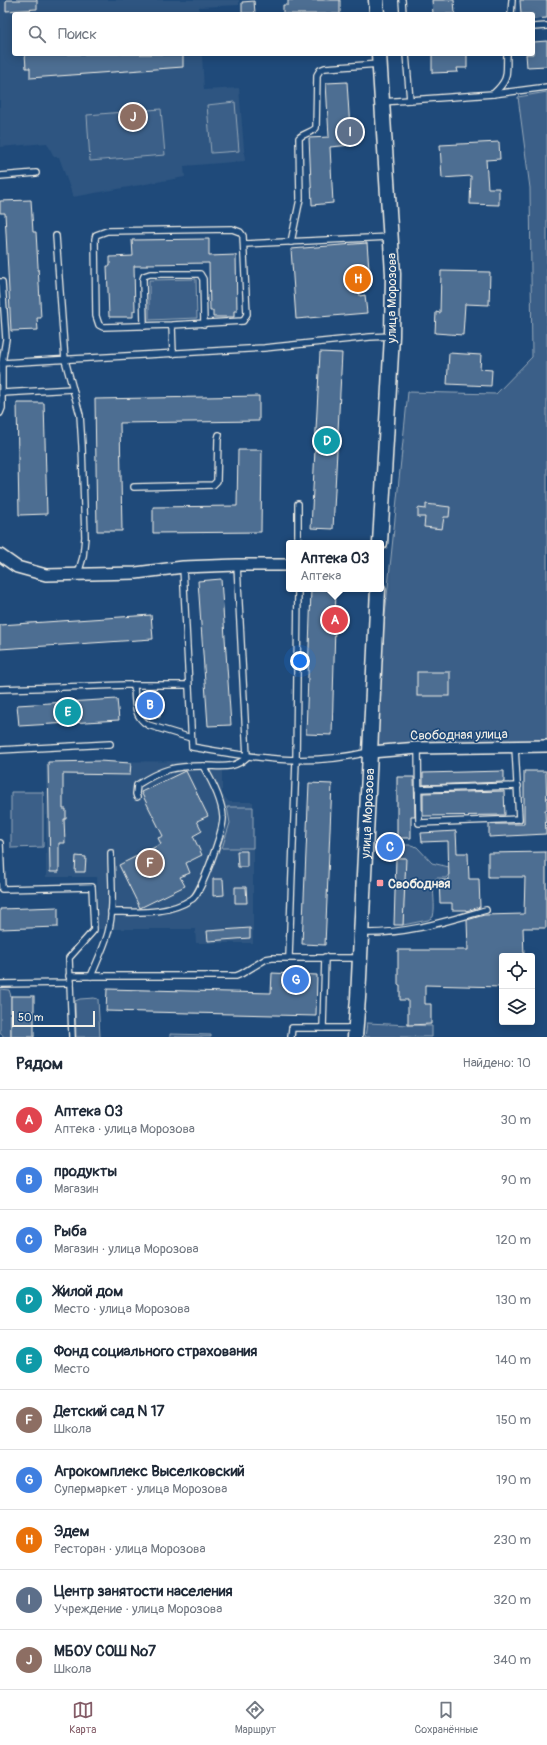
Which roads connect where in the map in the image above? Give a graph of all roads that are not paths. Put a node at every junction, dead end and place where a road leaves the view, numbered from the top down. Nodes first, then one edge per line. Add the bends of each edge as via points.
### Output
1 (376, 0) edge
2 (402, 0) edge
3 (512, 0) edge
4 (377, 12) edge
5 (403, 12) edge
6 (511, 12) edge
7 (547, 26) edge
8 (535, 27) edge
9 (406, 56) edge
10 (507, 56) edge
11 (379, 59) edge
12 (547, 87) edge
13 (493, 94) junction
14 (410, 100) junction
15 (381, 102) junction
16 (36, 173) dead end
17 (0, 176) edge
18 (56, 236) dead end
19 (390, 237) junction
20 (291, 242) junction
21 (245, 244) junction
22 (0, 282) edge
23 (204, 324) junction
24 (172, 325) junction
25 (144, 326) junction
26 (392, 336) junction
27 (3, 339) edge
28 (173, 354) junction
29 (65, 360) junction
30 (2, 364) junction
31 (73, 389) junction
32 (2, 393) junction
33 (0, 414) edge
34 (219, 435) dead end
35 (134, 487) dead end
36 (298, 504) dead end
37 (298, 540) edge
38 (380, 540) edge
39 (0, 555) edge
40 (5, 563) edge
41 (237, 565) junction
42 (286, 565) edge
43 (182, 567) junction
44 (78, 574) junction
45 (298, 592) edge
46 (378, 592) edge
47 (134, 685) junction
48 (188, 685) junction
49 (0, 689) edge
50 (191, 738) junction
51 (110, 744) dead end
52 (547, 746) edge
53 (515, 747) junction
54 (418, 748) junction
55 (0, 750) edge
56 (371, 752) junction
57 (247, 757) junction
58 (296, 761) junction
59 (203, 766) junction
60 (518, 786) junction
61 (418, 789) junction
62 (137, 797) dead end
63 (0, 843) edge
64 (111, 853) dead end
65 (486, 910) dead end
66 (111, 912) junction
67 (361, 933) junction
68 (289, 957) junction
69 (325, 957) junction
70 (360, 958) junction
71 (69, 976) junction
72 (91, 976) junction
73 (70, 983) junction
74 (0, 984) edge
75 (323, 1028) junction
76 (355, 1032) edge
77 (72, 1037) edge
78 (291, 1037) edge

1 - 4 street
2 - 5 lane
3 - 6 lane
7 - 8 lane
9 - 14 lane
10 - 13 lane via 505,80
11 - 15 street, улица Морозова
11 - 20 lane via 325,68 316,75 316,128 299,138 300,199
12 - 13 lane
13 - 14 lane
14 - 15 lane
15 - 19 street, улица Морозова
16 - 17 lane
18 - 29 lane
19 - 20 lane
19 - 26 street, улица Морозова via 393,274
20 - 21 lane
21 - 23 lane via 246,317 239,322
21 - 25 lane via 240,232 232,229 107,232 96,235 99,325
22 - 27 lane
23 - 24 lane
23 - 25 lane via 203,280 200,274 150,274 143,279
24 - 25 lane
24 - 28 lane
26 - 28 lane
26 - 38 street, улица Морозова
27 - 30 lane
28 - 29 lane
29 - 30 lane
29 - 31 lane
30 - 32 lane
31 - 32 lane
31 - 44 lane via 80,414 85,538
32 - 33 lane
34 - 35 lane via 217,481 213,485
36 - 37 lane
39 - 40 street
40 - 44 street via 46,575
41 - 42 street
41 - 43 street
41 - 57 lane
43 - 44 street
43 - 48 lane
45 - 58 lane
46 - 56 street, улица Морозова
47 - 48 lane
47 - 49 lane
47 - 50 lane via 136,711 142,722
48 - 50 lane
50 - 57 lane via 192,747
51 - 55 lane
52 - 53 street, Свободная улица
53 - 54 street, Свободная улица
53 - 60 lane
54 - 56 street, Свободная улица
54 - 61 lane
56 - 58 lane via 349,757
56 - 67 street, улица Морозова
57 - 58 lane
57 - 59 lane via 240,764
58 - 68 lane
59 - 62 lane via 180,766 163,771 137,785
59 - 66 lane via 222,806 224,818 198,893 193,899 168,910
60 - 61 lane
60 - 61 lane via 519,819 419,823
63 - 71 lane via 2,889 92,887 94,930 69,958
64 - 66 lane
65 - 67 lane via 441,923 387,934
66 - 72 lane via 108,934
67 - 70 street, улица Морозова
68 - 69 lane
68 - 72 lane via 266,959 236,976
69 - 70 lane
69 - 75 lane
70 - 76 street, улица Морозова
71 - 72 lane
71 - 73 lane
73 - 74 lane
73 - 77 lane
75 - 76 lane
75 - 78 lane via 292,1028

